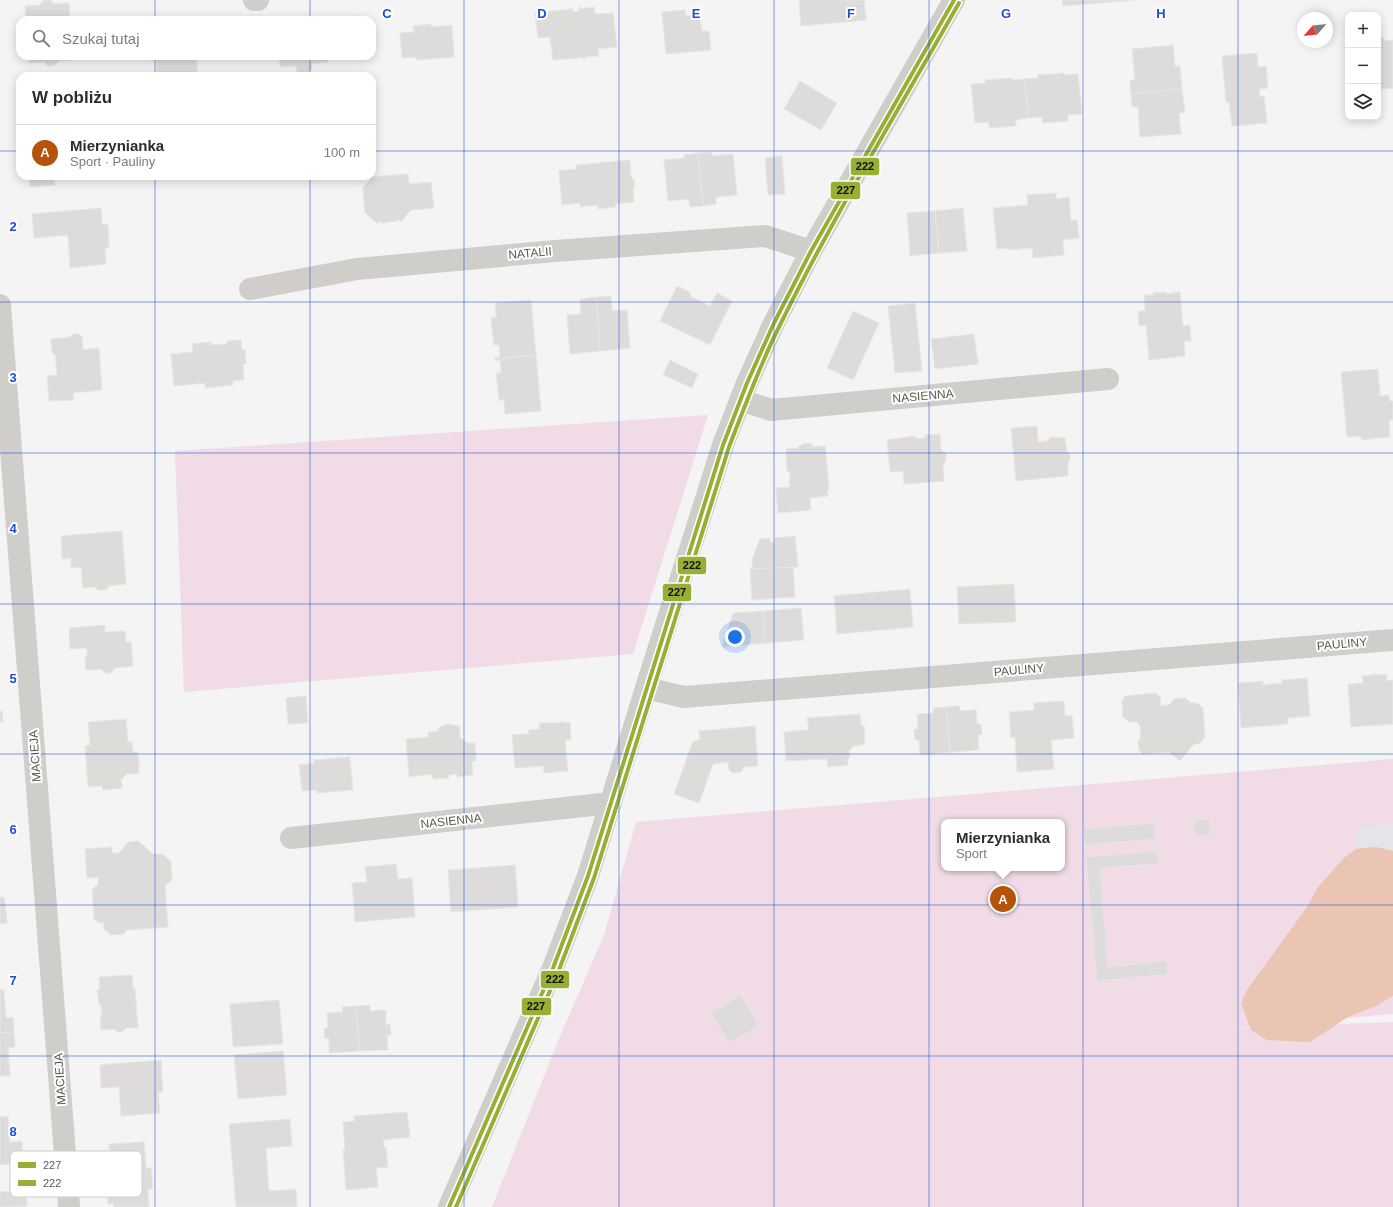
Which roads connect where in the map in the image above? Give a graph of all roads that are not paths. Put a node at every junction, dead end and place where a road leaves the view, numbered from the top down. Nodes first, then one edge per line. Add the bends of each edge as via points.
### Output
1 (254, 0) edge
2 (258, 0) edge
3 (954, 0) edge
4 (811, 251) junction
5 (250, 289) dead end
6 (0, 305) edge
7 (1108, 379) dead end
8 (740, 400) junction
9 (1393, 640) edge
10 (646, 688) junction
11 (611, 803) junction
12 (291, 838) dead end
13 (65, 1151) edge
14 (68, 1197) edge
15 (69, 1207) edge
16 (449, 1207) edge

1 - 2 street
3 - 4 street
4 - 5 street, NATALII via 766,236 758,236 357,269
4 - 8 street via 759,354
6 - 13 street, MACIEJA
7 - 8 street, NASIENNA via 772,410
8 - 10 street via 723,445
9 - 10 street, PAULINY via 684,698
10 - 11 street
11 - 12 street, NASIENNA
11 - 16 street via 564,941
14 - 15 street, MACIEJA

